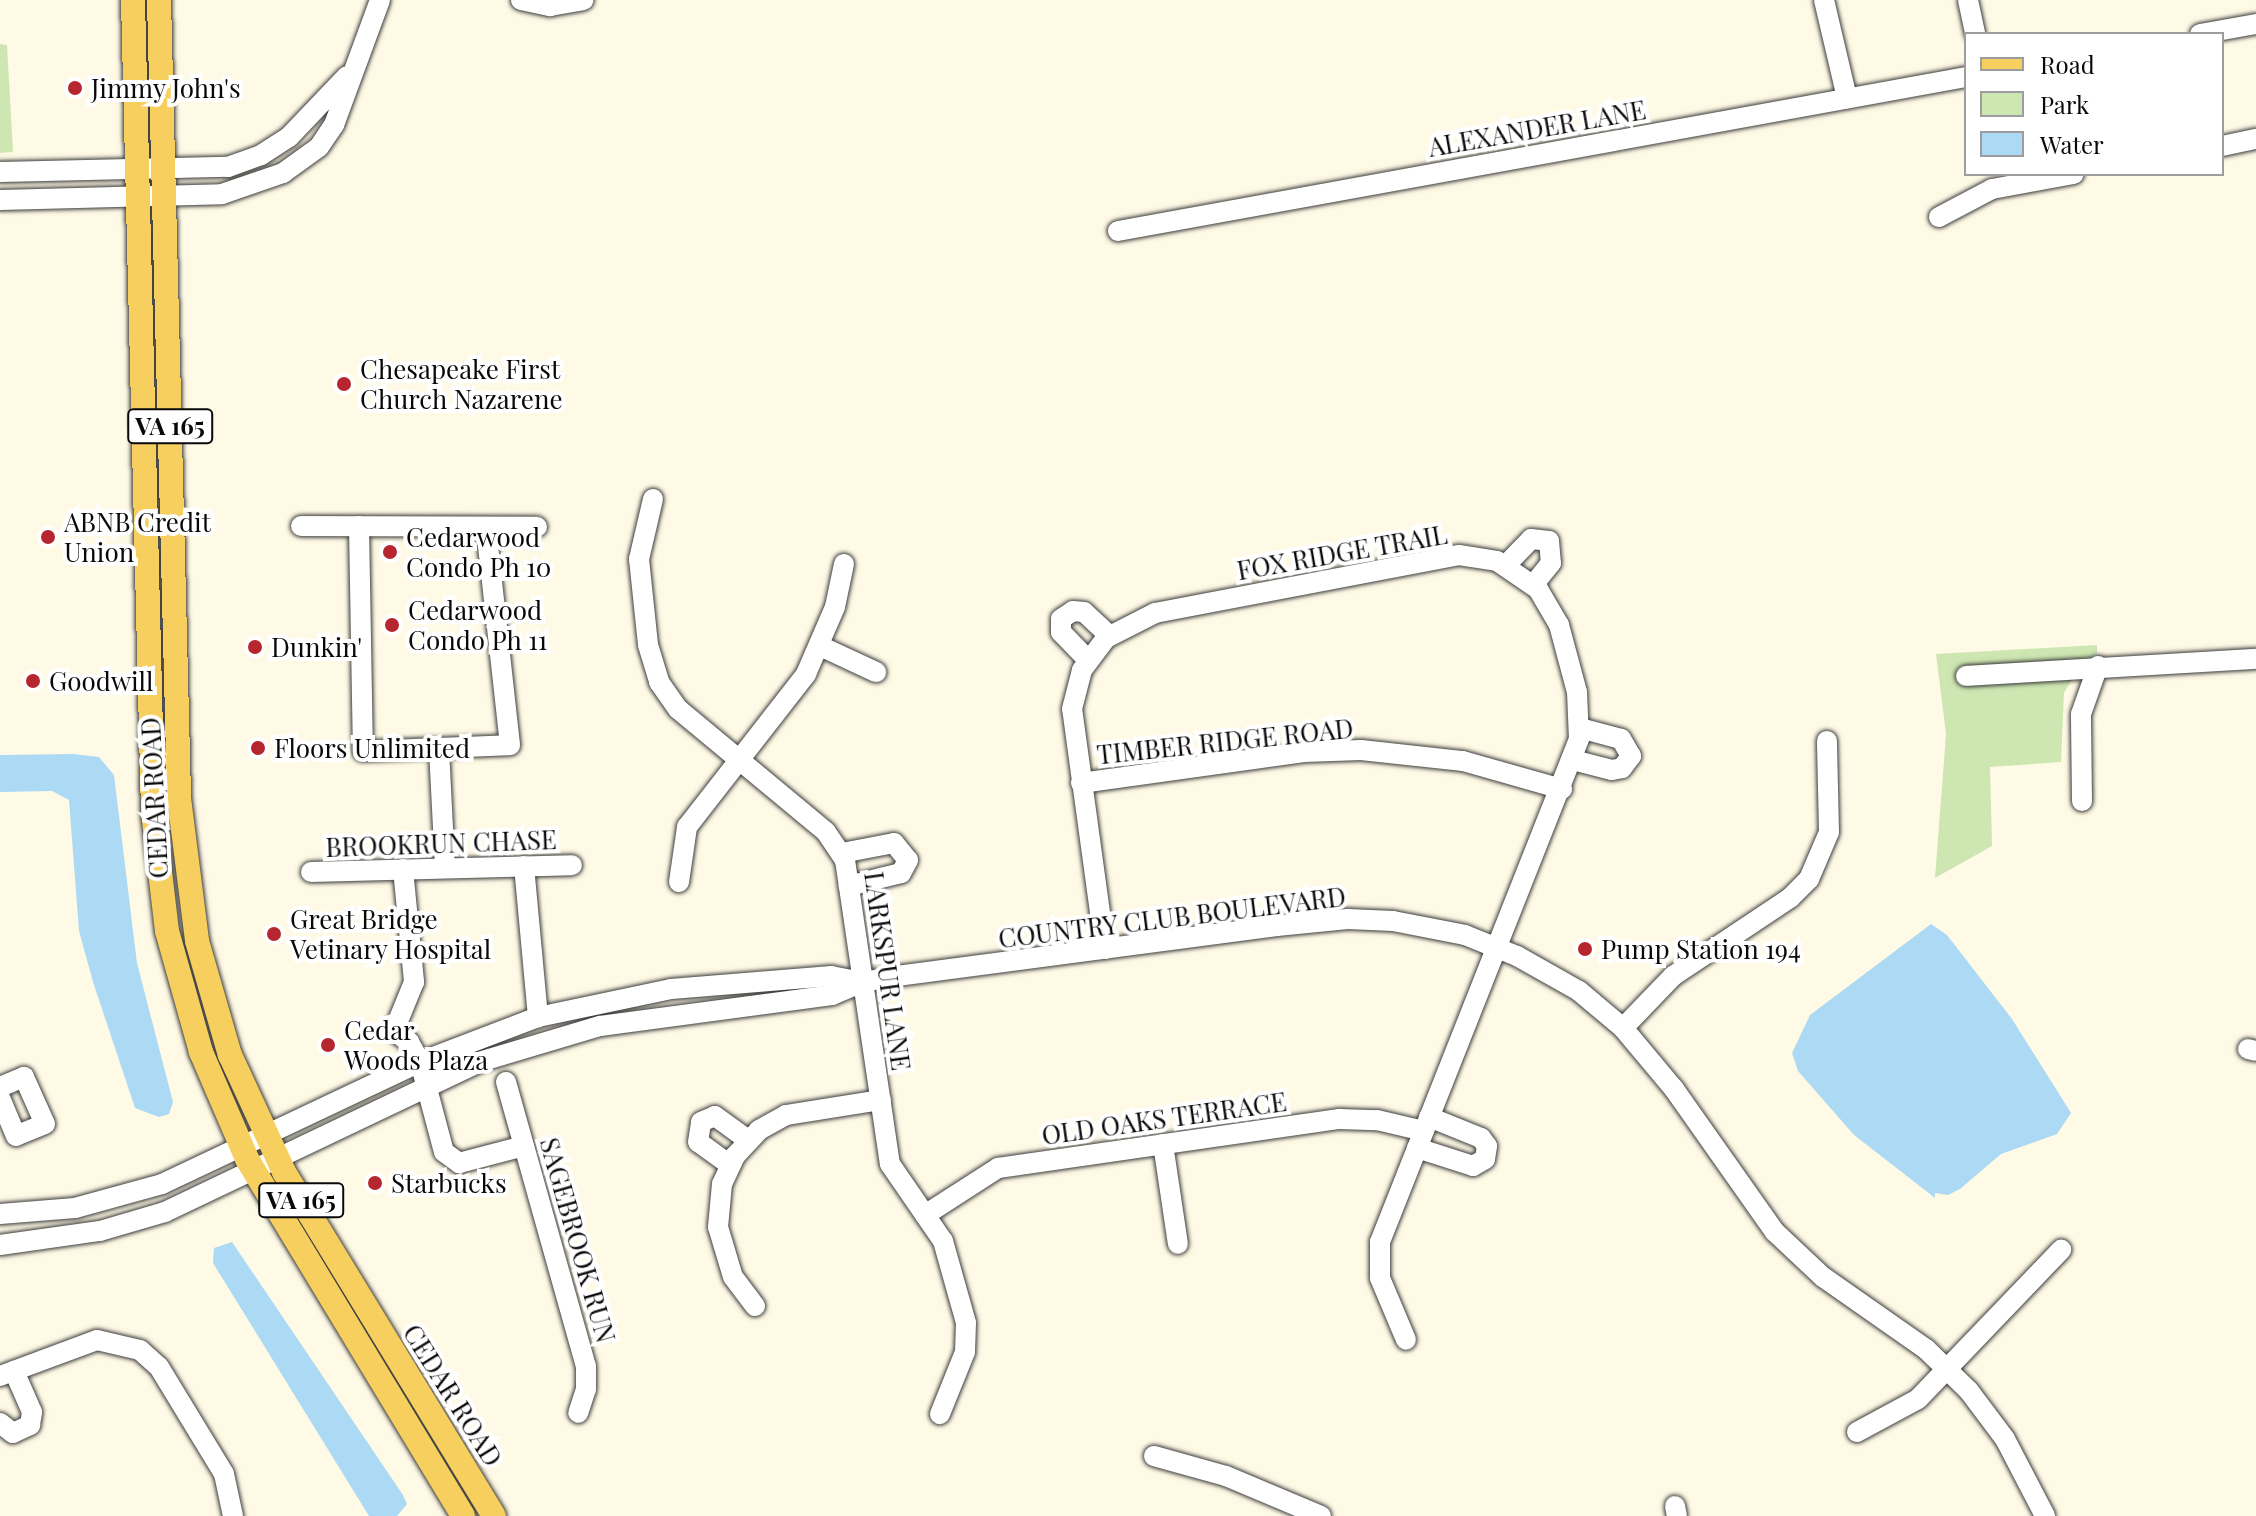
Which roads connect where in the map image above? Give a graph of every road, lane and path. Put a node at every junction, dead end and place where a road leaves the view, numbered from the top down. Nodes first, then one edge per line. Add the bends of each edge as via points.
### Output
1 (133, 0) edge
2 (159, 0) edge
3 (380, 0) edge
4 (521, 0) edge
5 (583, 0) edge
6 (1824, 0) edge
7 (1968, 0) edge
8 (2256, 24) edge
9 (1975, 32) edge
10 (2211, 32) edge
11 (350, 72) junction
12 (1964, 77) edge
13 (1847, 98) junction
14 (2256, 139) edge
15 (2224, 146) edge
16 (163, 170) junction
17 (0, 172) edge
18 (2063, 176) edge
19 (136, 183) junction
20 (164, 195) junction
21 (0, 200) edge
22 (1939, 217) dead end
23 (1118, 231) dead end
24 (653, 499) dead end
25 (301, 526) dead end
26 (359, 526) junction
27 (486, 527) junction
28 (537, 527) dead end
29 (844, 564) dead end
30 (1506, 565) junction
31 (1533, 585) junction
32 (1109, 635) junction
33 (820, 646) junction
34 (2256, 659) edge
35 (1088, 660) junction
36 (2098, 666) junction
37 (876, 672) dead end
38 (1966, 676) dead end
39 (1580, 728) junction
40 (1827, 741) dead end
41 (439, 749) junction
42 (739, 760) junction
43 (1573, 760) junction
44 (1081, 783) junction
45 (1562, 789) junction
46 (2082, 801) dead end
47 (842, 853) junction
48 (572, 865) dead end
49 (524, 866) junction
50 (445, 868) junction
51 (403, 869) junction
52 (311, 872) dead end
53 (679, 882) dead end
54 (849, 886) junction
55 (1497, 948) junction
56 (1105, 949) junction
57 (863, 982) junction
58 (538, 1017) junction
59 (1623, 1028) junction
60 (423, 1074) junction
61 (506, 1082) dead end
62 (0, 1087) edge
63 (0, 1098) edge
64 (881, 1100) junction
65 (1423, 1132) junction
66 (265, 1135) junction
67 (748, 1140) junction
68 (1163, 1144) junction
69 (241, 1146) junction
70 (524, 1146) junction
71 (277, 1158) junction
72 (730, 1165) junction
73 (252, 1170) junction
74 (0, 1214) edge
75 (925, 1215) junction
76 (1178, 1244) dead end
77 (0, 1245) edge
78 (2061, 1250) dead end
79 (755, 1306) dead end
80 (1406, 1340) dead end
81 (1948, 1367) junction
82 (7, 1373) edge
83 (578, 1413) dead end
84 (940, 1414) dead end
85 (0, 1423) edge
86 (1857, 1432) dead end
87 (1154, 1456) dead end
88 (233, 1516) edge
89 (463, 1516) edge
90 (494, 1516) edge
91 (1321, 1516) edge
92 (2045, 1516) edge

1 - 19 main road, CEDAR ROAD / VA 165
2 - 16 main road, CEDAR ROAD / VA 165
3 - 11 street
4 - 5 street via 550,6
6 - 13 street
7 - 9 street
8 - 10 street
11 - 16 street via 302,126 261,155 207,171
11 - 20 street via 334,125 319,147 292,167 222,194
12 - 13 street, ALEXANDER LANE
13 - 23 street, ALEXANDER LANE
14 - 15 street
16 - 19 street
16 - 20 main road, CEDAR ROAD / VA 165
17 - 19 street
18 - 22 street via 1992,189
19 - 20 street
19 - 21 street
19 - 69 main road, CEDAR ROAD / VA 165 via 157,861 185,1001
20 - 66 main road, CEDAR ROAD / VA 165 via 182,845 208,986
24 - 42 street, LARKSPUR LANE via 639,559 651,662 678,709
25 - 26 street
26 - 27 street
26 - 41 street via 363,751
27 - 28 street
27 - 41 street via 510,745
29 - 33 street
30 - 31 street, FOX RIDGE TRAIL
30 - 31 street via 1531,539 1549,541 1551,563
30 - 32 street, FOX RIDGE TRAIL via 1459,555 1155,613
31 - 39 street, FOX RIDGE TRAIL via 1559,625 1577,692
32 - 35 street, FOX RIDGE TRAIL
32 - 35 street via 1084,612 1073,611 1061,619 1061,632
33 - 37 street
33 - 42 street via 785,704
34 - 36 street
35 - 44 street, FOX RIDGE TRAIL via 1072,709
36 - 38 street
36 - 46 street via 2081,714
39 - 43 street, FOX RIDGE TRAIL
39 - 43 street via 1621,739 1631,756 1622,768 1612,770
40 - 59 street via 1829,832 1809,879 1790,898 1673,976
41 - 50 street
42 - 47 street, LARKSPUR LANE via 826,832
42 - 53 street via 687,827
43 - 45 street, FOX RIDGE TRAIL
44 - 45 street, TIMBER RIDGE ROAD via 1304,752 1361,750 1463,761
44 - 56 street, FOX RIDGE TRAIL
45 - 55 street, FOX RIDGE TRAIL
47 - 54 street, LARKSPUR LANE
47 - 54 street via 894,843 908,860 901,873
48 - 49 street, BROOKRUN CHASE
49 - 50 street, BROOKRUN CHASE
49 - 58 street
50 - 51 street, BROOKRUN CHASE
51 - 52 street, BROOKRUN CHASE
51 - 60 street via 414,982 394,1031 409,1042
54 - 57 street, LARKSPUR LANE
55 - 56 street, COUNTRY CLUB BOULEVARD via 1424,925 1348,919
55 - 59 street, COUNTRY CLUB BOULEVARD via 1550,972
55 - 65 street, FOX RIDGE TRAIL
56 - 57 street, COUNTRY CLUB BOULEVARD
57 - 58 street, COUNTRY CLUB BOULEVARD via 831,976 671,989
57 - 60 street, COUNTRY CLUB BOULEVARD via 832,995 600,1026
57 - 64 street, LARKSPUR LANE
58 - 60 street, COUNTRY CLUB BOULEVARD
59 - 81 street, COUNTRY CLUB BOULEVARD via 1674,1089 1775,1232 1823,1277
60 - 66 street, COUNTRY CLUB BOULEVARD
60 - 70 street via 451,1159 469,1162
60 - 71 street, COUNTRY CLUB BOULEVARD
61 - 70 street, SAGEBROOK RUN
62 - 63 street via 24,1077 45,1124 16,1136
64 - 67 street via 786,1115
64 - 75 street, LARKSPUR LANE via 890,1164
65 - 68 street, OLD OAKS TERRACE via 1377,1120 1339,1119
65 - 80 street, FOX RIDGE TRAIL via 1378,1260 1380,1278
66 - 69 street, COUNTRY CLUB BOULEVARD
66 - 71 main road, CEDAR ROAD / VA 165
67 - 72 street
67 - 72 street via 715,1116 701,1122 698,1142
68 - 75 street, OLD OAKS TERRACE via 998,1168
68 - 76 street
69 - 73 main road, CEDAR ROAD / VA 165
69 - 74 street, COUNTRY CLUB BOULEVARD via 133,1194 61,1211
70 - 83 street, SAGEBROOK RUN via 586,1366
71 - 73 street, COUNTRY CLUB BOULEVARD
71 - 90 main road, CEDAR ROAD / VA 165
72 - 79 street via 718,1200 718,1227 733,1277
73 - 77 street, COUNTRY CLUB BOULEVARD via 133,1223
73 - 89 main road, CEDAR ROAD / VA 165
75 - 84 street, LARKSPUR LANE via 943,1241 967,1330 965,1352
78 - 81 street
81 - 86 street via 1908,1408
81 - 92 street, COUNTRY CLUB BOULEVARD via 2005,1439
82 - 85 street via 32,1412 30,1425 13,1433
82 - 88 street via 97,1340 140,1350 159,1367 224,1474
87 - 91 street via 1226,1476

